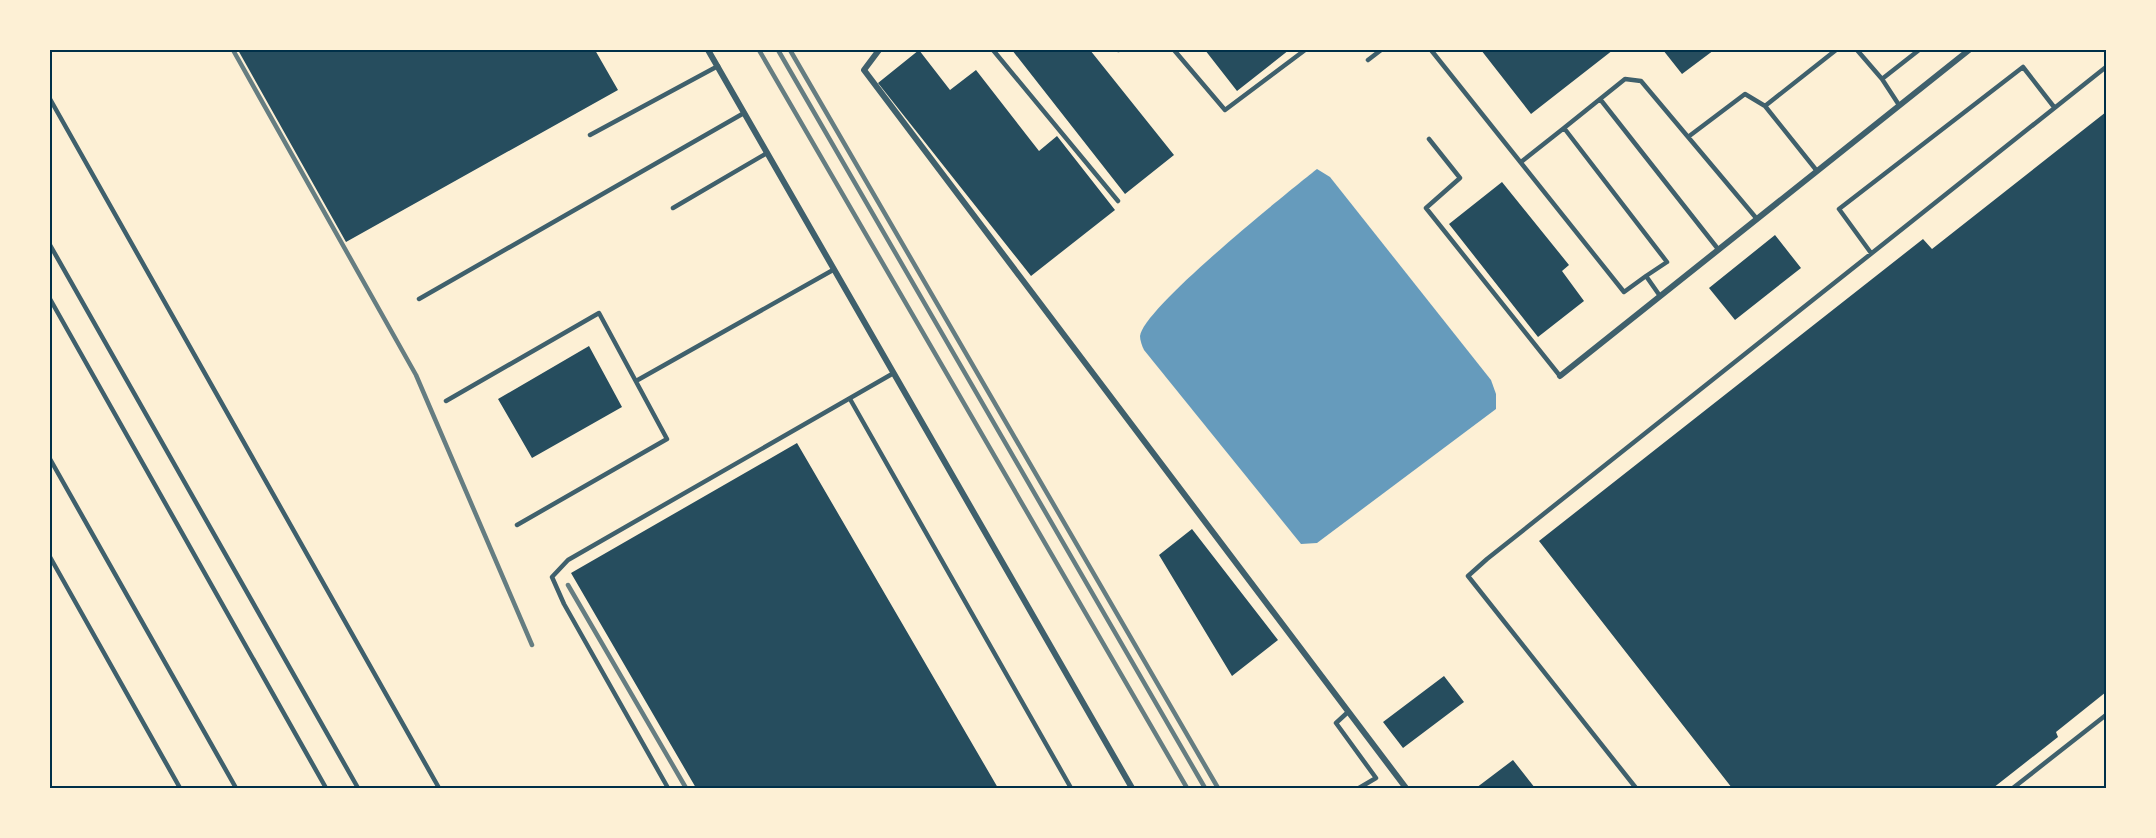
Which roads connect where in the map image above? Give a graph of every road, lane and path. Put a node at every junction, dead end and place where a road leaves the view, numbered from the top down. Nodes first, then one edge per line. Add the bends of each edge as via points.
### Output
1 (708, 50) edge
2 (879, 50) edge
3 (993, 50) edge
4 (1174, 50) edge
5 (1305, 50) edge
6 (1382, 50) edge
7 (1431, 50) edge
8 (1836, 50) edge
9 (1857, 50) edge
10 (1919, 50) edge
11 (1969, 50) edge
12 (1368, 60) dead end
13 (718, 66) junction
14 (2106, 67) edge
15 (1882, 79) junction
16 (50, 99) edge
17 (1600, 99) junction
18 (1899, 105) junction
19 (1765, 106) junction
20 (2054, 107) junction
21 (744, 113) junction
22 (1563, 128) junction
23 (590, 135) dead end
24 (1688, 137) junction
25 (1429, 139) dead end
26 (767, 153) junction
27 (1521, 162) junction
28 (1817, 171) junction
29 (1118, 201) dead end
30 (673, 208) dead end
31 (1757, 219) junction
32 (50, 245) edge
33 (1719, 249) junction
34 (1871, 253) junction
35 (833, 270) junction
36 (1646, 276) junction
37 (1660, 296) junction
38 (50, 299) edge
39 (419, 299) dead end
40 (892, 374) junction
41 (1560, 376) joint
42 (636, 381) junction
43 (849, 399) junction
44 (446, 401) dead end
45 (50, 459) edge
46 (517, 525) dead end
47 (50, 557) edge
48 (1348, 712) junction
49 (2106, 715) edge
50 (180, 789) edge
51 (236, 789) edge
52 (326, 789) edge
53 (358, 789) edge
54 (439, 789) edge
55 (668, 789) edge
56 (1071, 789) edge
57 (1132, 789) edge
58 (1359, 789) edge
59 (1406, 789) edge
60 (1636, 789) edge
61 (2013, 789) edge

1 - 13 street
2 - 48 street via 864,70
3 - 29 lane
4 - 5 lane via 1224,110
6 - 12 lane
7 - 27 lane
8 - 19 lane
9 - 15 lane
10 - 15 lane
11 - 18 street
13 - 21 street
13 - 23 lane
14 - 20 lane
15 - 18 lane
16 - 54 lane
17 - 22 lane
17 - 24 lane via 1625,79 1641,81
17 - 33 lane
18 - 28 street
19 - 24 lane via 1745,94
19 - 28 lane
20 - 34 lane
20 - 34 lane via 2023,67 1839,209
21 - 26 street
21 - 39 lane
22 - 27 lane
22 - 36 lane via 1666,262
24 - 31 lane
25 - 41 lane via 1460,178 1426,207
26 - 30 lane
26 - 35 street
27 - 36 lane via 1624,292
28 - 31 street
31 - 33 street
32 - 53 lane
33 - 37 street
34 - 60 lane via 1467,576
35 - 40 street
35 - 42 lane
36 - 37 lane
37 - 41 street
38 - 52 lane
40 - 43 lane
40 - 57 street
42 - 44 lane via 599,313
42 - 46 lane via 667,439
43 - 55 lane via 568,560 552,577
43 - 56 lane
45 - 51 lane
47 - 50 lane
48 - 58 lane via 1336,723 1376,778
48 - 59 street
49 - 61 lane

